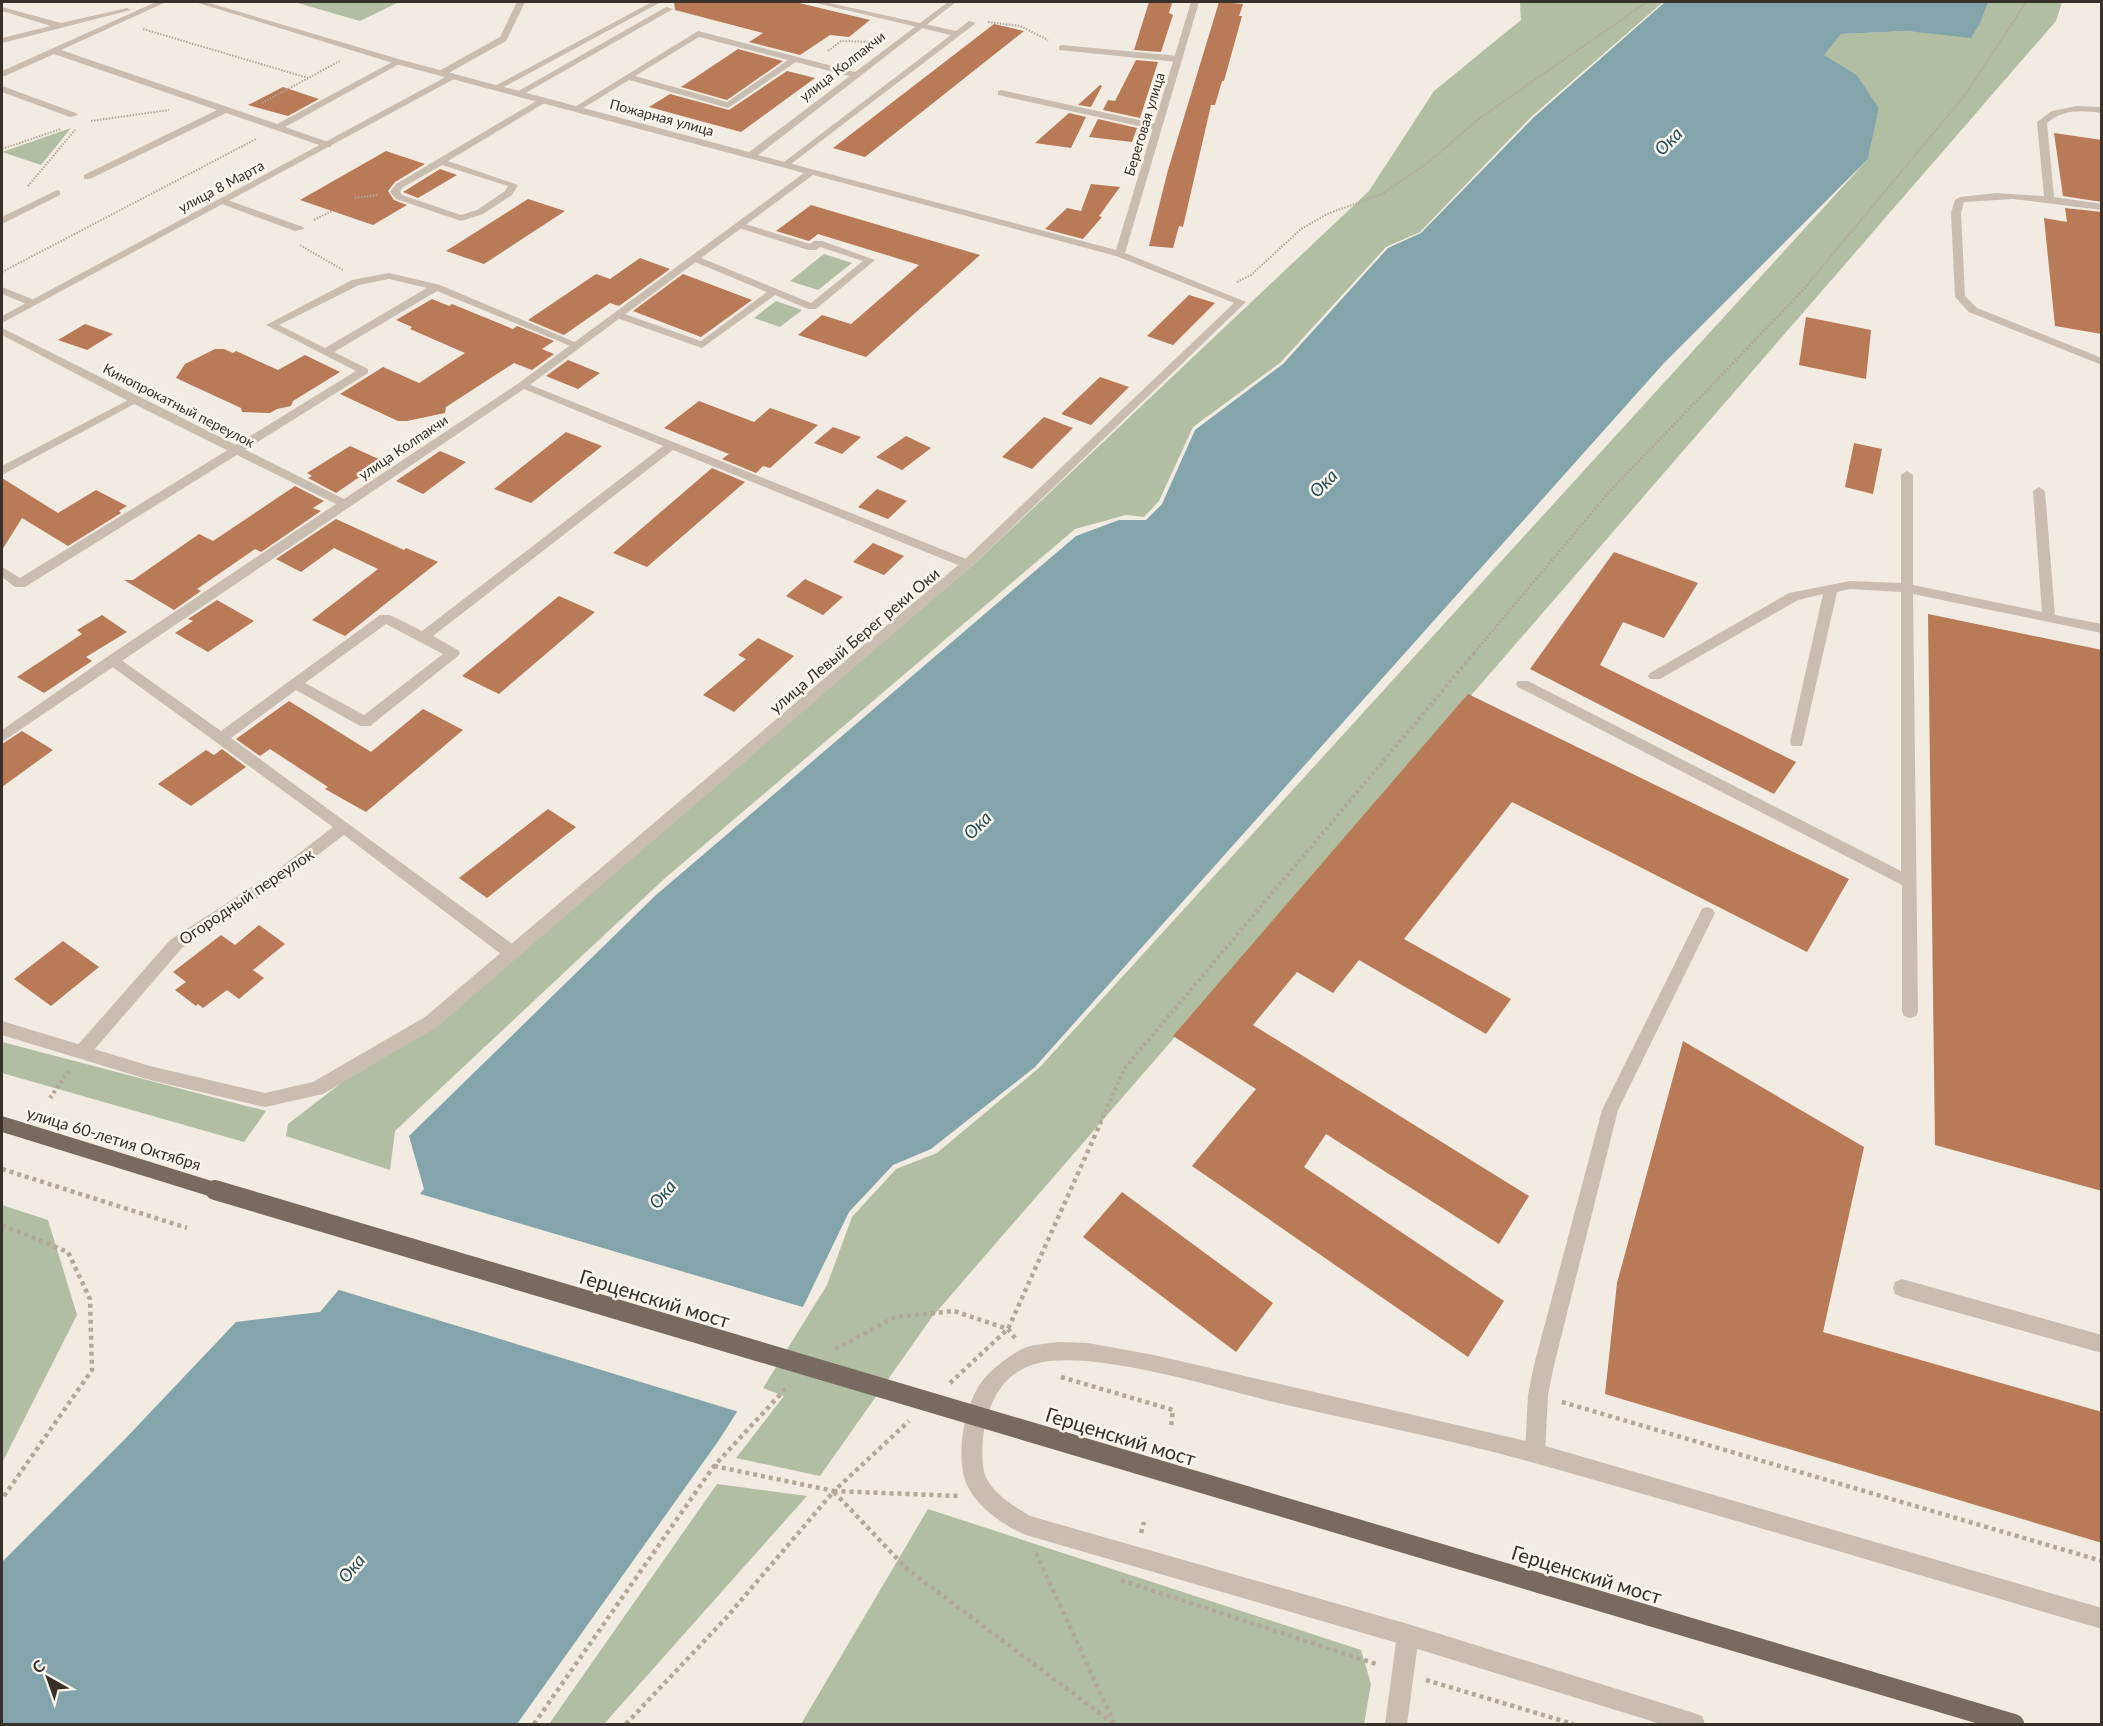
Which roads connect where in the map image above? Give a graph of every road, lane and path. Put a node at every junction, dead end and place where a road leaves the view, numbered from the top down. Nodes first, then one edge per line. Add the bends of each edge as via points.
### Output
1 (161, 2) edge
2 (199, 2) edge
3 (521, 2) edge
4 (657, 2) edge
5 (816, 2) edge
6 (951, 2) edge
7 (1195, 2) edge
8 (1647, 2) edge
9 (2026, 2) edge
10 (2, 9) edge
11 (669, 9) dead end
12 (630, 16) junction
13 (647, 21) junction
14 (972, 23) joint
15 (922, 24) junction
16 (61, 26) junction
17 (136, 27) dead end
18 (90, 33) junction
19 (958, 34) junction
20 (2, 40) edge
21 (898, 43) junction
22 (1062, 48) joint
23 (52, 50) junction
24 (330, 57) dead end
25 (795, 59) junction
26 (1178, 59) junction
27 (399, 62) junction
28 (810, 63) junction
29 (442, 73) junction
30 (2, 74) edge
31 (856, 75) junction
32 (453, 76) junction
33 (627, 77) junction
34 (309, 78) junction
35 (496, 87) junction
36 (2, 89) edge
37 (519, 93) junction
38 (1001, 93) dead end
39 (543, 100) junction
40 (577, 108) junction
41 (170, 110) dead end
42 (224, 110) junction
43 (2102, 110) edge
44 (73, 115) dead end
45 (240, 115) junction
46 (70, 126) dead end
47 (1157, 127) junction
48 (277, 128) junction
49 (328, 145) junction
50 (2, 149) edge
51 (752, 155) junction
52 (441, 161) junction
53 (787, 164) junction
54 (812, 171) junction
55 (87, 177) dead end
56 (23, 191) dead end
57 (57, 193) dead end
58 (2049, 200) junction
59 (222, 201) junction
60 (2102, 207) edge
61 (2, 221) edge
62 (740, 225) junction
63 (298, 229) joint
64 (1120, 254) junction
65 (694, 258) junction
66 (2, 272) edge
67 (356, 282) junction
68 (436, 287) junction
69 (2, 290) edge
70 (774, 291) junction
71 (1216, 292) junction
72 (33, 303) junction
73 (618, 315) junction
74 (2, 320) edge
75 (2, 331) edge
76 (577, 345) junction
77 (326, 352) junction
78 (2102, 362) edge
79 (523, 385) junction
80 (134, 400) junction
81 (671, 445) junction
82 (235, 450) junction
83 (2, 471) edge
84 (1907, 475) dead end
85 (2039, 491) dead end
86 (345, 504) junction
87 (968, 564) junction
88 (2, 571) edge
89 (1907, 588) junction
90 (1830, 589) junction
91 (2049, 618) junction
92 (2102, 628) edge
93 (423, 637) junction
94 (112, 660) junction
95 (1655, 676) dead end
96 (295, 684) junction
97 (1523, 684) dead end
98 (2, 737) edge
99 (221, 738) junction
100 (1797, 742) dead end
101 (344, 827) junction
102 (1909, 882) junction
103 (1707, 913) dead end
104 (512, 953) junction
105 (1910, 1011) dead end
106 (2, 1028) edge
107 (82, 1052) junction
108 (50, 1098) dead end
109 (2, 1124) edge
110 (2, 1169) edge
111 (214, 1190) joint
112 (2, 1225) edge
113 (187, 1228) dead end
114 (1902, 1288) dead end
115 (2102, 1344) edge
116 (1049, 1373) dead end
117 (950, 1384) dead end
118 (1538, 1395) junction
119 (916, 1415) dead end
120 (1171, 1427) dead end
121 (1535, 1453) junction
122 (834, 1491) junction
123 (988, 1497) junction
124 (2, 1499) edge
125 (1026, 1525) junction
126 (1036, 1552) junction
127 (1047, 1556) dead end
128 (2102, 1561) edge
129 (1114, 1578) dead end
130 (2102, 1619) edge
131 (1408, 1635) junction
132 (1403, 1673) junction
133 (1114, 1724) edge
134 (534, 1725) edge
135 (626, 1725) edge
136 (1396, 1725) edge
137 (1573, 1725) edge
138 (1694, 1725) edge
139 (2014, 1725) edge

1 - 16 street
1 - 18 street
2 - 27 street, Пожарная улица
3 - 29 street via 503,39
4 - 12 street
5 - 15 street
6 - 15 street, улица Колпакчи
7 - 26 street, Береговая улица
8 - 71 path via 1480,118 1425,165 1382,194 1327,214 1301,229 1251,275
9 - 117 path via 1965,95 1801,293 1610,491 1125,1068 1008,1329
10 - 16 street
11 - 13 street
12 - 13 street
12 - 35 street
13 - 37 street
14 - 19 street
14 - 22 path via 999,21 1031,29
15 - 19 street
15 - 21 street, улица Колпакчи
16 - 18 street
16 - 20 street
17 - 34 path
18 - 23 street
19 - 53 street
21 - 28 path via 841,41
21 - 31 street, улица Колпакчи
22 - 26 street
23 - 30 street
23 - 42 street
24 - 34 path via 340,61
25 - 28 street
25 - 33 street via 698,34
25 - 33 street via 728,105
26 - 47 street, Береговая улица
27 - 29 street, Пожарная улица
27 - 48 street
28 - 31 street
29 - 32 street, Пожарная улица
31 - 51 street, улица Колпакчи
32 - 35 street, Пожарная улица
32 - 49 street, улица 8 Марта
33 - 40 street
34 - 45 path
35 - 37 street, Пожарная улица
36 - 44 street
37 - 39 street, Пожарная улица
38 - 47 street
39 - 40 street, Пожарная улица
39 - 52 street
40 - 51 street, Пожарная улица
41 - 56 path via 81,123
42 - 45 street
42 - 55 street
43 - 58 street via 2069,108 2051,113 2042,122
45 - 48 street
46 - 50 path
47 - 64 street, Береговая улица
48 - 49 street
48 - 66 path
49 - 59 street, улица 8 Марта
51 - 53 street, Пожарная улица
52 - 52 street via 395,192 399,197 461,218 480,212 509,193 513,185
53 - 54 street, Пожарная улица
54 - 62 street, улица Колпакчи
54 - 64 street, Пожарная улица
57 - 61 street
58 - 60 street
58 - 78 street via 1984,195 1960,200 1956,213 1959,297 1973,310
59 - 63 street
59 - 72 street, улица 8 Марта
62 - 65 street, улица Колпакчи
62 - 70 street via 812,248 818,243 870,260 812,307
63 - 67 path via 290,240 340,268
64 - 71 street, улица Левый Берег реки Оки
65 - 70 street
65 - 73 street, улица Колпакчи
67 - 68 street via 389,276
67 - 77 street via 271,325
68 - 76 street
68 - 77 street
69 - 72 street
70 - 73 street via 702,345
71 - 87 street, улица Левый Берег реки Оки via 1241,302
72 - 74 street, улица 8 Марта
73 - 76 street, улица Колпакчи
75 - 80 street, Кинопрокатный переулок
76 - 79 street, улица Колпакчи
77 - 82 street via 364,371
79 - 81 street
79 - 86 street, улица Колпакчи
80 - 82 street, Кинопрокатный переулок
80 - 83 street
81 - 87 street
81 - 93 street
82 - 86 street, Кинопрокатный переулок
82 - 88 street via 20,584
84 - 89 street
85 - 91 street
86 - 94 street, улица Колпакчи
87 - 104 street, улица Левый Берег реки Оки
89 - 90 street via 1850,585
89 - 91 street
89 - 102 street
90 - 95 street via 1794,596
90 - 100 street
91 - 92 street
93 - 96 street via 385,618
93 - 96 street via 453,653 365,722
94 - 98 street, улица Колпакчи
94 - 99 street
96 - 99 street
97 - 102 street
99 - 101 street
101 - 104 street
101 - 107 street, Огородный переулок via 277,878 176,944
102 - 105 street
103 - 118 street via 1610,1110
104 - 107 street, улица Левый Берег реки Оки via 431,1022 317,1089 265,1100 150,1073
106 - 107 street, улица Левый Берег реки Оки
107 - 108 path
109 - 111 main road, улица 60-летия Октября
110 - 113 path
111 - 139 main road, Герценский мост, bridge
112 - 124 path via 68,1252 90,1299 92,1370
114 - 115 street
116 - 120 path via 1173,1410
118 - 121 street
118 - 128 path
119 - 122 path
121 - 123 street via 1154,1364 1088,1352 1058,1351 1029,1356 1008,1369 989,1388 977,1413 971,1445 974,1476
121 - 130 street
122 - 123 path
122 - 133 path via 908,1570
122 - 134 path via 714,1466
122 - 135 path via 726,1618
123 - 125 street
125 - 126 path
125 - 131 street
126 - 127 path
126 - 133 path
129 - 132 path
131 - 132 street
131 - 138 street
132 - 136 street
132 - 137 path

